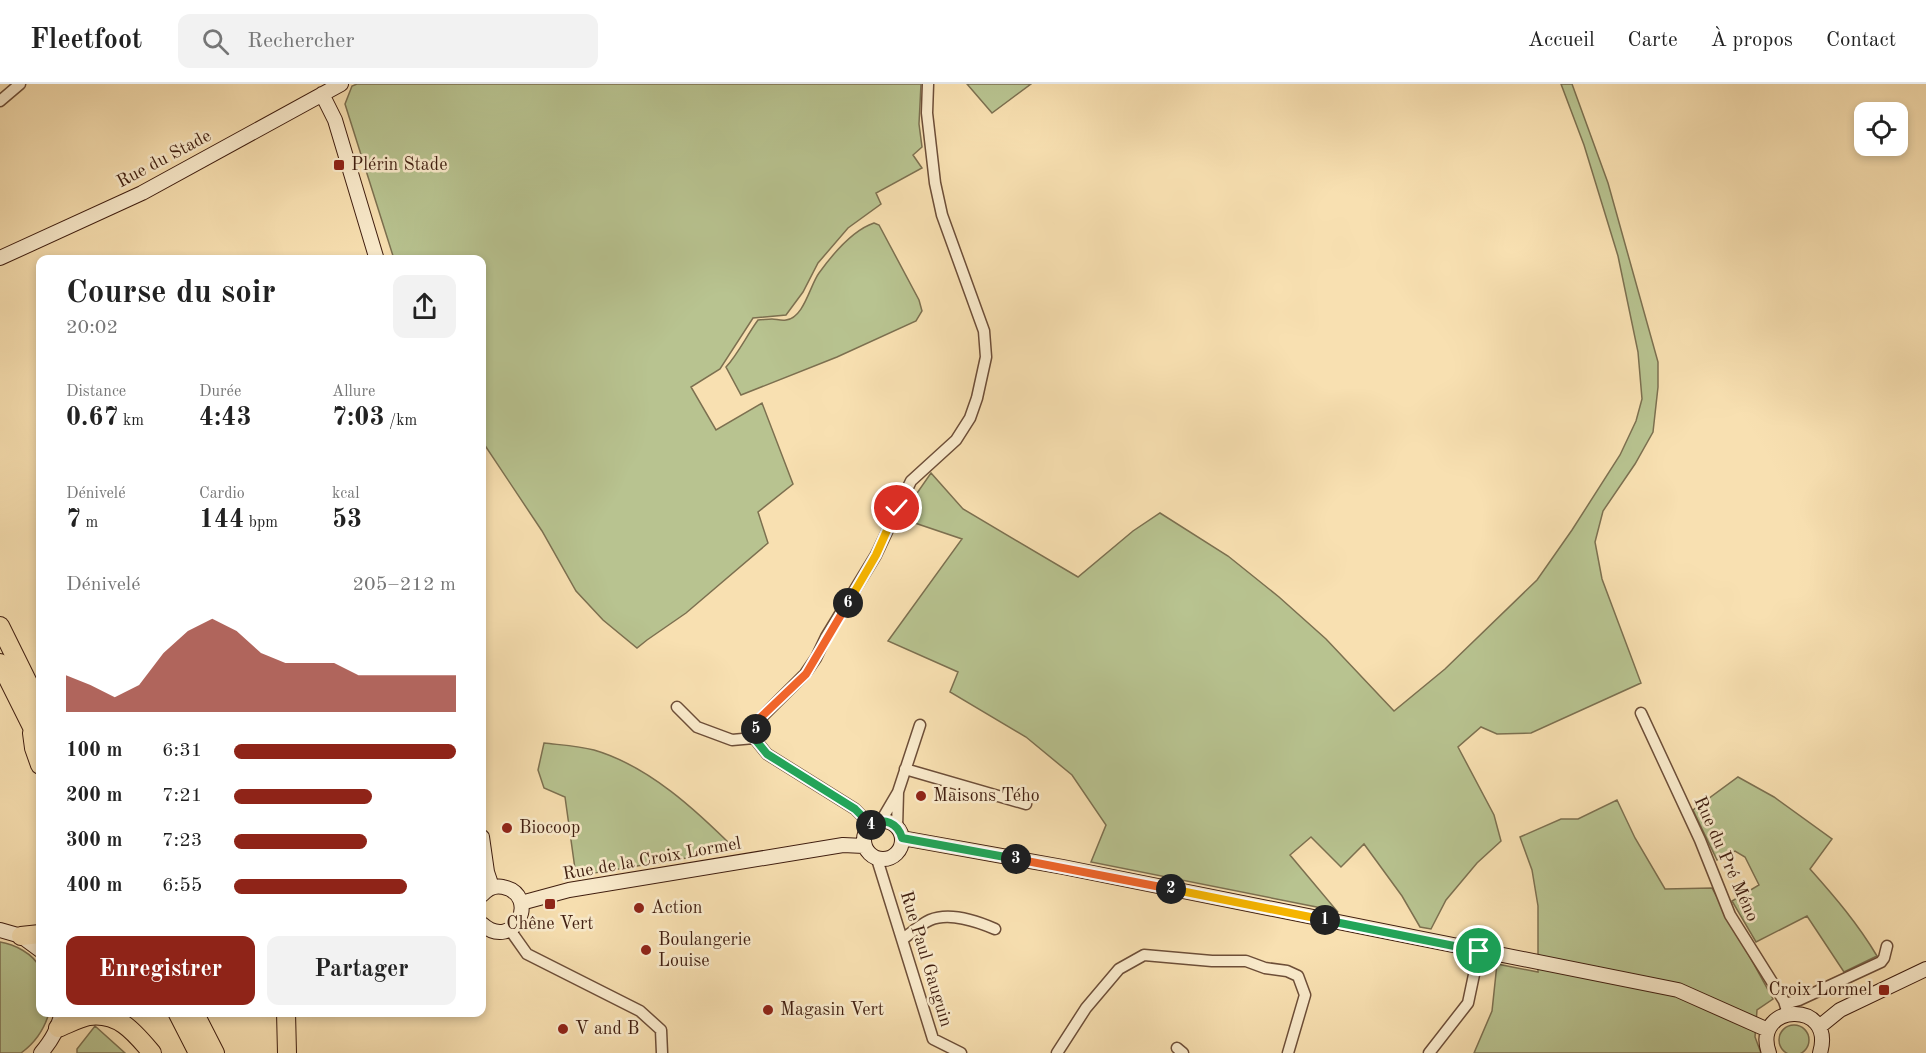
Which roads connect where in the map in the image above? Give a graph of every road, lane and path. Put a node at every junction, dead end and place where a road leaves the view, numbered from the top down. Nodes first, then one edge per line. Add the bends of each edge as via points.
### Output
1 (20, 84) edge
2 (341, 84) edge
3 (928, 84) edge
4 (319, 89) edge
5 (0, 101) edge
6 (376, 255) edge
7 (0, 258) edge
8 (0, 624) edge
9 (0, 663) edge
10 (36, 678) edge
11 (36, 699) edge
12 (677, 707) dead end
13 (1641, 713) dead end
14 (30, 723) junction
15 (920, 725) dead end
16 (36, 735) edge
17 (754, 738) junction
18 (36, 754) edge
19 (905, 769) junction
20 (898, 792) junction
21 (1026, 804) dead end
22 (876, 823) junction
23 (899, 833) junction
24 (864, 846) junction
25 (878, 859) junction
26 (486, 865) edge
27 (487, 891) edge
28 (521, 903) junction
29 (486, 926) edge
30 (994, 929) dead end
31 (0, 930) edge
32 (36, 934) edge
33 (513, 934) junction
34 (21, 936) junction
35 (903, 939) junction
36 (1887, 946) dead end
37 (36, 947) edge
38 (1479, 951) junction
39 (1926, 969) edge
40 (1787, 1009) junction
41 (82, 1017) edge
42 (102, 1017) edge
43 (180, 1017) edge
44 (197, 1017) edge
45 (286, 1017) edge
46 (60, 1020) edge
47 (1819, 1026) junction
48 (1768, 1030) junction
49 (41, 1053) edge
50 (152, 1053) edge
51 (198, 1053) edge
52 (215, 1053) edge
53 (287, 1053) edge
54 (662, 1053) edge
55 (961, 1053) edge
56 (1057, 1053) edge
57 (1288, 1053) edge
58 (1430, 1053) edge
59 (1769, 1053) edge
60 (1820, 1053) edge

1 - 5 street
2 - 4 street, Rue du Stade
3 - 17 street via 927,113 942,215 984,331 986,357 977,398 956,441 911,482 876,555 816,658 806,674 760,718
4 - 6 street via 335,120
4 - 7 street, Rue du Stade via 142,193
8 - 10 highway
8 - 11 highway
9 - 14 highway
12 - 17 street via 697,727 732,740
13 - 40 street, Rue du Pré Méno via 1730,915
14 - 16 highway
14 - 18 highway
15 - 19 street
17 - 22 street via 767,754
19 - 20 street
19 - 21 street
20 - 22 street
20 - 23 street
22 - 23 street via 893,824
22 - 24 street via 864,835
23 - 25 street via 902,844 895,855
23 - 38 street
24 - 25 street
24 - 28 street, Rue de la Croix Lormel via 843,845 569,890
25 - 35 street, Rue Paul Gauguin
26 - 27 street
27 - 28 street via 507,888
28 - 33 street
29 - 33 street
30 - 35 street via 979,922 931,919
31 - 34 street
32 - 34 highway
33 - 54 street via 527,954 640,1011 661,1030
34 - 37 street
35 - 55 street, Rue Paul Gauguin via 933,1039
36 - 40 street via 1881,962
38 - 48 street via 1678,990
38 - 58 street via 1468,1003
39 - 47 street via 1840,1010
40 - 47 street via 1805,1015
40 - 48 street
41 - 46 highway
42 - 50 highway via 114,1018 130,1028
43 - 51 highway
44 - 52 highway
45 - 53 highway
46 - 49 street
47 - 60 street
48 - 59 street
56 - 57 street via 1086,1008 1119,969 1144,955 1246,961 1298,976 1305,995

